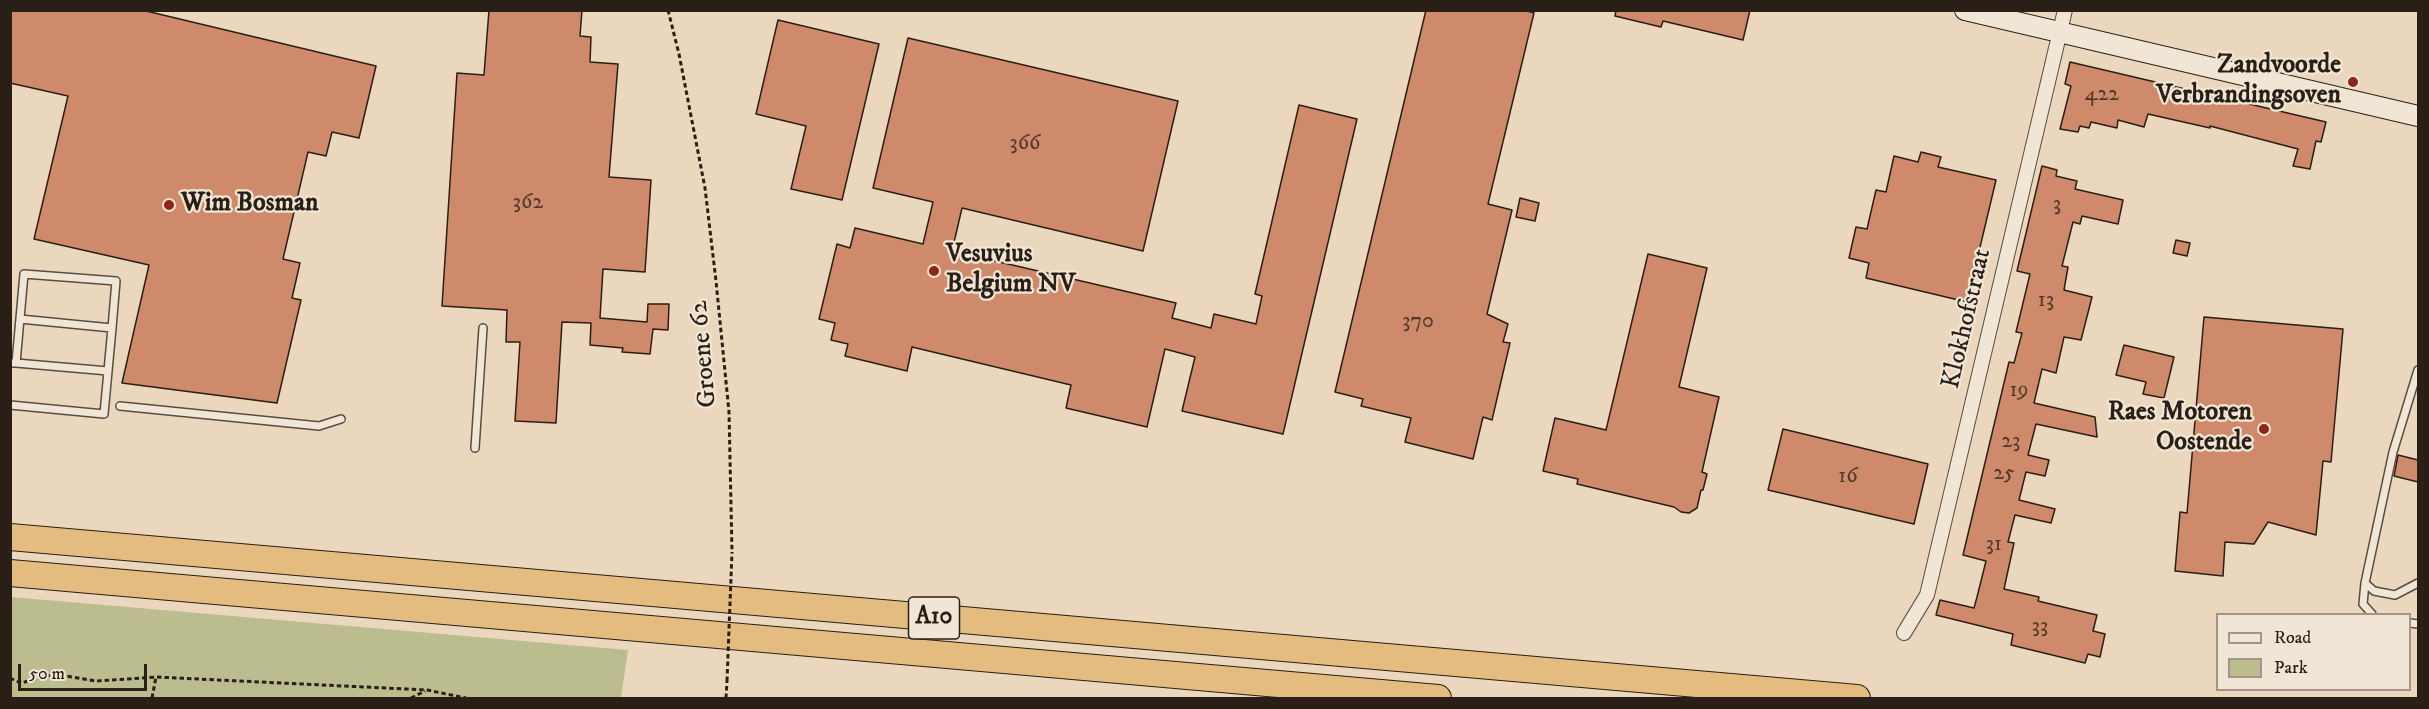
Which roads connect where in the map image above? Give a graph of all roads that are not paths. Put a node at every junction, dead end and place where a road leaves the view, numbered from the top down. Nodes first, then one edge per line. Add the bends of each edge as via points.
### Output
1 (1965, 10) edge
2 (2065, 10) edge
3 (2060, 32) junction
4 (2418, 116) edge
5 (20, 319) junction
6 (112, 328) junction
7 (483, 328) dead end
8 (13, 363) edge
9 (2418, 370) edge
10 (108, 371) junction
11 (10, 405) edge
12 (120, 406) dead end
13 (341, 419) dead end
14 (476, 448) dead end
15 (10, 537) edge
16 (10, 573) edge
17 (2365, 583) junction
18 (2418, 583) edge
19 (2370, 613) edge
20 (1904, 633) dead end
21 (1438, 699) edge
22 (1857, 699) edge

1 - 3 main road
2 - 3 street, Klokhofstraat
3 - 4 main road
3 - 20 street, Klokhofstraat via 1927,595
5 - 6 lane
5 - 6 lane via 24,274 116,281
5 - 8 lane
6 - 10 lane
7 - 14 lane
8 - 10 lane
9 - 17 lane via 2393,452
10 - 11 lane via 104,414
12 - 13 lane via 319,426
15 - 22 highway, A10
16 - 21 highway, A10
17 - 18 lane via 2374,591 2395,595
17 - 19 lane via 2363,604

